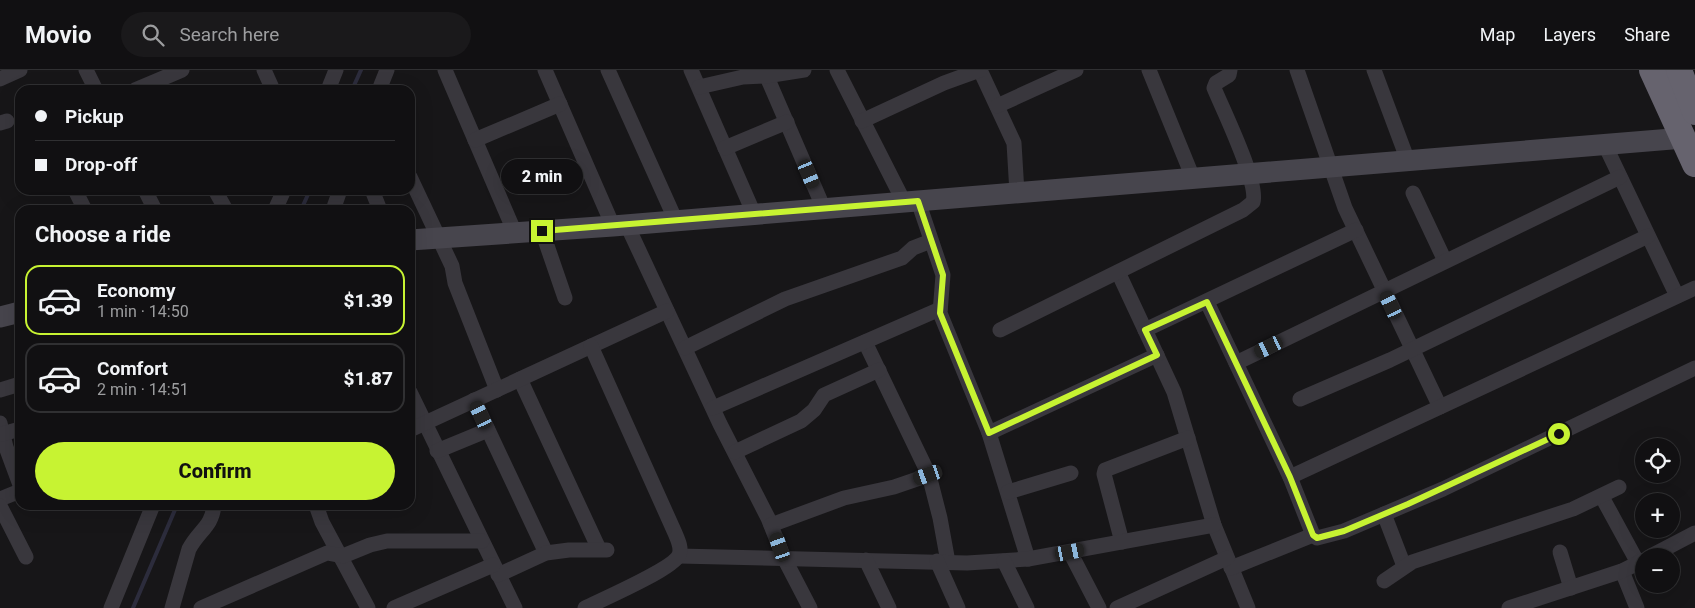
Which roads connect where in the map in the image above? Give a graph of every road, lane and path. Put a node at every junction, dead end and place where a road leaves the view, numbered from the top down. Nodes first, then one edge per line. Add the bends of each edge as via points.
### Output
1 (20, 70) edge
2 (86, 70) edge
3 (182, 70) edge
4 (264, 70) edge
5 (336, 70) edge
6 (387, 70) edge
7 (445, 70) edge
8 (545, 70) edge
9 (608, 70) edge
10 (691, 70) edge
11 (804, 70) edge
12 (837, 70) edge
13 (980, 70) edge
14 (1076, 70) edge
15 (1149, 70) edge
16 (1230, 70) edge
17 (1297, 70) edge
18 (1374, 70) edge
19 (1652, 70) edge
20 (1679, 70) edge
21 (765, 73) edge
22 (0, 79) edge
23 (94, 85) edge
24 (147, 85) edge
25 (271, 85) edge
26 (330, 85) edge
27 (381, 85) edge
28 (699, 86) junction
29 (560, 104) junction
30 (997, 106) junction
31 (1695, 112) edge
32 (862, 121) junction
33 (787, 122) junction
34 (1684, 138) junction
35 (475, 140) junction
36 (1605, 145) junction
37 (725, 148) junction
38 (1408, 161) junction
39 (1695, 164) edge
40 (1331, 167) junction
41 (1250, 174) junction
42 (1620, 177) junction
43 (1193, 178) junction
44 (415, 188) edge
45 (1017, 193) junction
46 (1413, 193) dead end
47 (911, 202) junction
48 (824, 209) junction
49 (754, 214) junction
50 (676, 221) junction
51 (620, 225) junction
52 (1356, 230) junction
53 (542, 231) junction
54 (515, 233) junction
55 (1648, 236) junction
56 (438, 238) junction
57 (415, 240) edge
58 (931, 241) junction
59 (1445, 261) junction
60 (1118, 272) junction
61 (1695, 288) edge
62 (1384, 291) junction
63 (1676, 296) junction
64 (564, 298) dead end
65 (1207, 302) junction
66 (940, 309) junction
67 (667, 311) junction
68 (15, 313) edge
69 (0, 317) edge
70 (1000, 330) dead end
71 (1145, 330) junction
72 (866, 342) junction
73 (591, 346) junction
74 (685, 348) junction
75 (1412, 350) junction
76 (1157, 355) junction
77 (1236, 363) junction
78 (1695, 368) edge
79 (879, 370) junction
80 (520, 379) junction
81 (15, 386) edge
82 (0, 390) edge
83 (497, 390) junction
84 (1300, 399) dead end
85 (474, 400) junction
86 (415, 403) edge
87 (1440, 407) junction
88 (713, 408) junction
89 (424, 424) junction
90 (415, 428) edge
91 (1, 429) edge
92 (15, 430) edge
93 (488, 430) junction
94 (989, 433) junction
95 (1188, 438) junction
96 (437, 451) junction
97 (735, 452) junction
98 (15, 470) edge
99 (1071, 473) dead end
100 (928, 475) junction
101 (1290, 477) junction
102 (1619, 488) dead end
103 (1008, 492) junction
104 (15, 493) edge
105 (1602, 497) junction
106 (0, 499) edge
107 (0, 506) edge
108 (151, 510) edge
109 (213, 510) edge
110 (318, 510) edge
111 (1384, 514) junction
112 (771, 525) junction
113 (1214, 525) junction
114 (1695, 533) edge
115 (1313, 535) junction
116 (482, 541) junction
117 (1122, 542) junction
118 (1636, 548) edge
119 (1667, 548) edge
120 (1070, 552) junction
121 (1560, 552) dead end
122 (546, 553) junction
123 (340, 555) junction
124 (679, 556) junction
125 (26, 557) dead end
126 (784, 558) junction
127 (1028, 559) junction
128 (866, 560) junction
129 (943, 561) junction
130 (1004, 561) junction
131 (1229, 563) junction
132 (1635, 564) edge
133 (1404, 566) junction
134 (496, 570) junction
135 (1622, 571) junction
136 (1384, 581) dead end
137 (1571, 588) junction
138 (403, 606) edge
139 (110, 608) edge
140 (172, 608) edge
141 (201, 608) edge
142 (367, 608) edge
143 (515, 608) edge
144 (584, 608) edge
145 (810, 608) edge
146 (889, 608) edge
147 (958, 608) edge
148 (1027, 608) edge
149 (1099, 608) edge
150 (1117, 608) edge
151 (1248, 608) edge
152 (1509, 608) edge
153 (1638, 608) edge

1 - 22 street
2 - 23 street
3 - 24 street
4 - 25 street
5 - 26 street
6 - 27 street
7 - 35 street
8 - 29 street
9 - 50 street
10 - 28 street
11 - 21 street
12 - 32 street
13 - 30 street
13 - 32 street
14 - 30 street
15 - 43 street
16 - 41 street via 1230,75 1214,88
17 - 40 street
18 - 38 street
19 - 34 highway
20 - 31 highway
21 - 28 street
21 - 33 street
28 - 37 street
29 - 35 street
29 - 51 street
30 - 45 street via 1015,150
32 - 47 street
33 - 37 street
33 - 48 street
34 - 36 street
34 - 39 highway
35 - 54 street
36 - 38 street
36 - 42 street
37 - 49 street
38 - 40 street
40 - 41 street
40 - 52 street
41 - 43 street
41 - 60 street via 1254,199 1248,206
42 - 55 street
42 - 59 street
43 - 45 street
44 - 56 street
45 - 47 street
46 - 59 street
47 - 48 street
47 - 58 street
48 - 49 street
49 - 50 street
50 - 51 street
51 - 53 street
51 - 67 street
52 - 62 street
52 - 65 street
53 - 54 street
53 - 64 street
54 - 56 street
55 - 63 street
55 - 75 street
56 - 57 street
56 - 83 street via 452,266 455,283
58 - 66 street via 943,275
58 - 74 street via 913,248 902,258 760,310
59 - 62 street
60 - 70 street
60 - 71 street
61 - 63 street
62 - 75 street
62 - 77 street
63 - 87 street
65 - 71 street
65 - 77 street
66 - 72 street
66 - 94 street
67 - 73 street
67 - 74 street
68 - 69 street
71 - 76 street
72 - 79 street
72 - 88 street
73 - 80 street
73 - 124 street via 675,533
74 - 88 street
75 - 84 street
75 - 87 street
76 - 94 street
76 - 95 street via 1174,392
77 - 101 street
78 - 111 street
79 - 97 street via 824,395 801,421
79 - 100 street
80 - 83 street
80 - 122 street via 603,550
81 - 82 street
83 - 85 street
85 - 89 street
85 - 93 street
86 - 89 street
87 - 101 street
88 - 97 street
89 - 90 street
89 - 96 street
91 - 92 street
91 - 98 street
93 - 96 street
93 - 122 street
94 - 103 street
95 - 113 street
95 - 117 street via 1105,470
96 - 116 street
97 - 112 street
99 - 103 street
100 - 112 street via 894,487 844,498
100 - 129 street via 938,511
101 - 115 street
102 - 105 street
103 - 127 street
104 - 106 street
105 - 118 street
105 - 133 street
107 - 125 street
108 - 139 street
109 - 140 street via 212,520 189,549
110 - 123 street
111 - 115 street via 1326,537
111 - 133 street
112 - 126 street
113 - 117 street
113 - 131 street
114 - 119 street
115 - 131 street
116 - 123 street via 387,541
116 - 134 street
117 - 120 street
120 - 127 street
120 - 149 street
121 - 137 street
122 - 134 street
123 - 141 street via 327,553
123 - 142 street
124 - 126 street
124 - 144 street via 638,582
126 - 128 street
126 - 145 street
127 - 130 street
128 - 129 street
128 - 146 street
129 - 130 street
129 - 147 street
130 - 148 street
131 - 150 street
131 - 151 street
132 - 135 street
133 - 136 street
134 - 138 street
134 - 143 street
135 - 137 street
135 - 153 street
137 - 152 street

